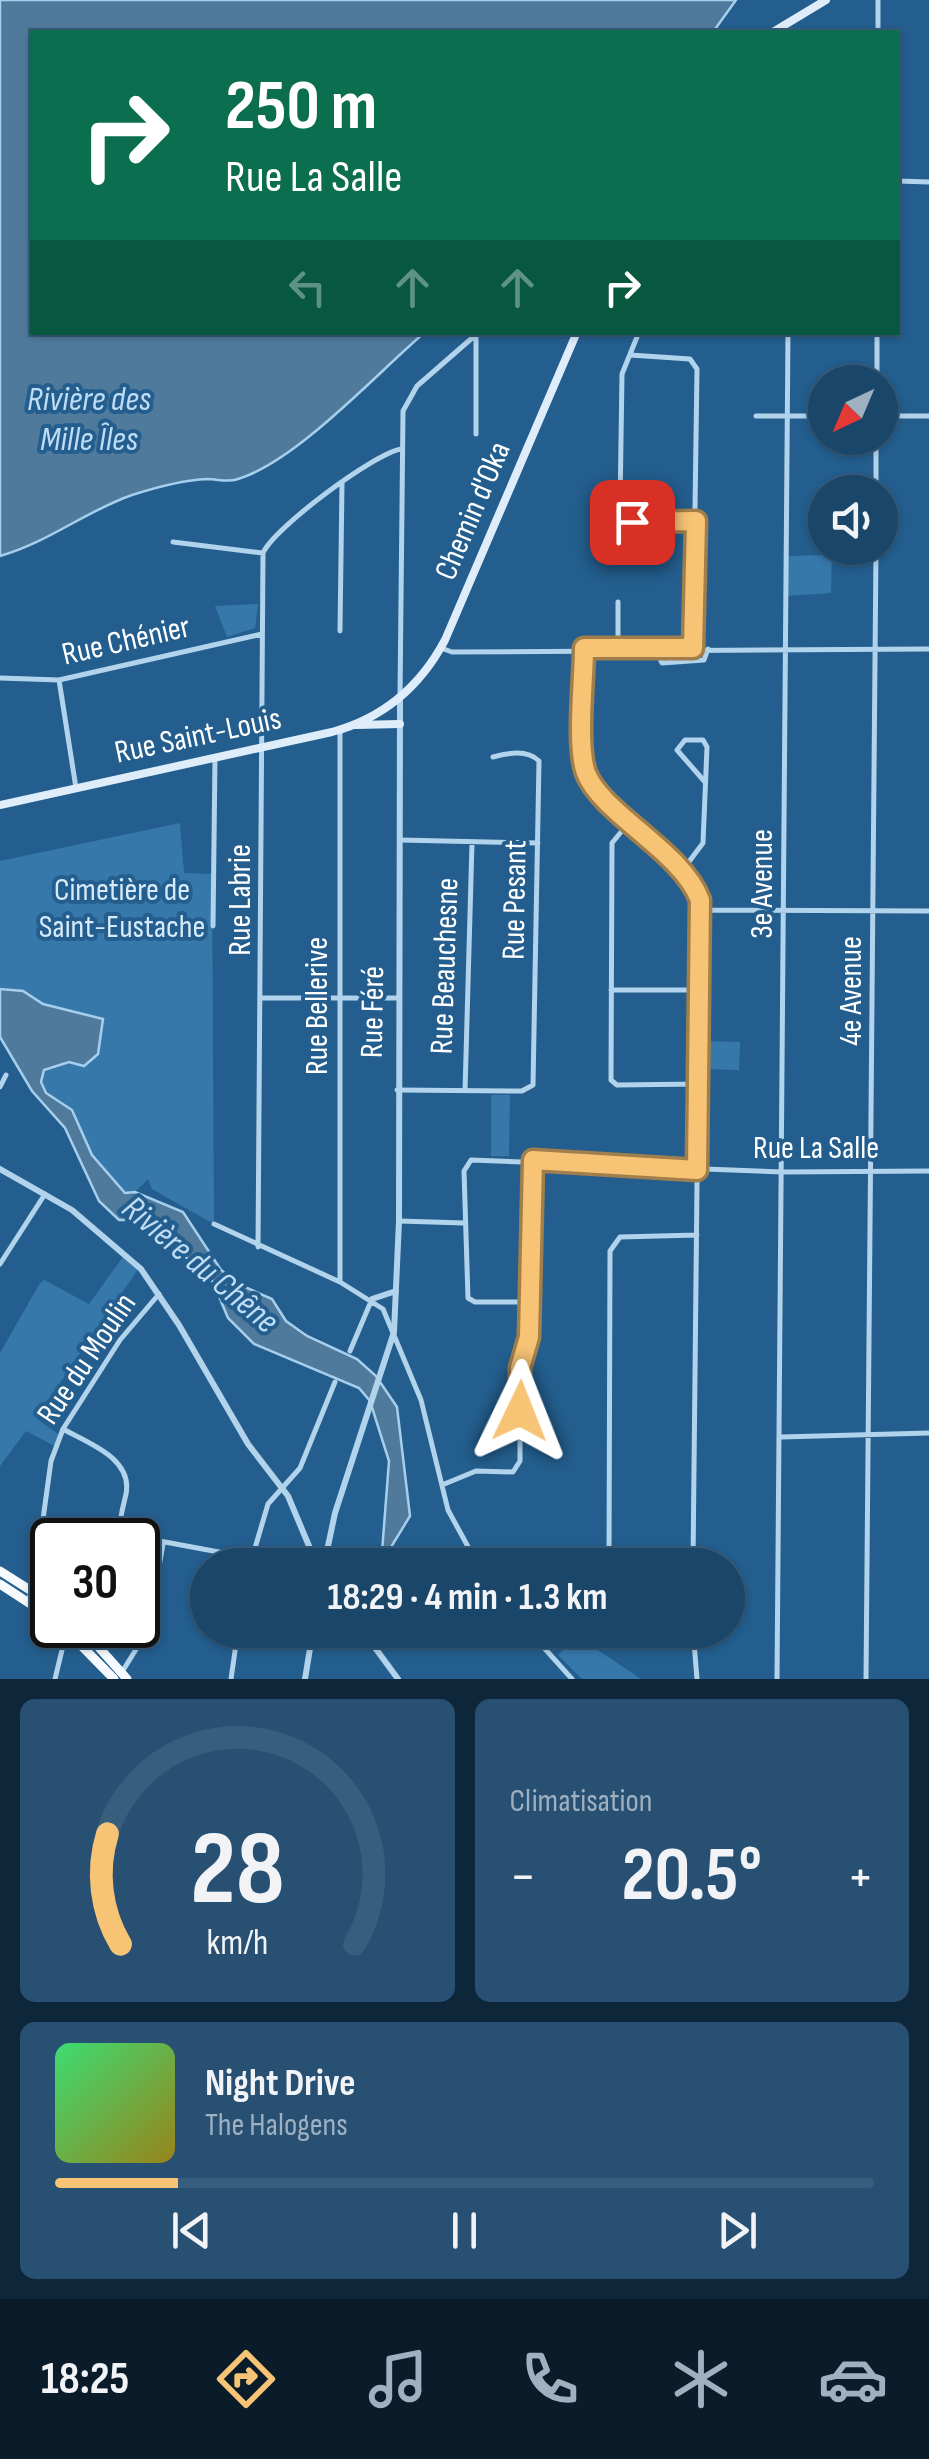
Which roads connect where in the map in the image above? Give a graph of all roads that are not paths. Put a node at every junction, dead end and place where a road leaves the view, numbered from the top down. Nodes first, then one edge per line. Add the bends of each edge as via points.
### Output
1 (826, 0) edge
2 (878, 0) edge
3 (788, 29) edge
4 (878, 30) edge
5 (900, 181) edge
6 (929, 182) edge
7 (477, 335) edge
8 (478, 335) edge
9 (576, 335) edge
10 (638, 335) edge
11 (788, 335) edge
12 (877, 335) edge
13 (630, 354) junction
14 (876, 365) edge
15 (756, 416) dead end
16 (787, 416) junction
17 (808, 416) edge
18 (898, 416) edge
19 (929, 416) edge
20 (476, 434) dead end
21 (401, 450) junction
22 (342, 483) junction
23 (696, 521) junction
24 (173, 542) dead end
25 (263, 553) junction
26 (876, 565) edge
27 (618, 602) dead end
28 (340, 631) dead end
29 (262, 634) junction
30 (442, 648) junction
31 (584, 648) junction
32 (618, 648) junction
33 (656, 648) junction
34 (693, 648) junction
35 (708, 648) junction
36 (786, 648) junction
37 (876, 648) junction
38 (929, 648) edge
39 (0, 678) edge
40 (59, 680) junction
41 (400, 698) junction
42 (356, 724) junction
43 (400, 724) junction
44 (340, 730) junction
45 (262, 747) junction
46 (492, 757) dead end
47 (215, 758) junction
48 (705, 782) junction
49 (76, 788) junction
50 (0, 805) edge
51 (630, 821) junction
52 (400, 840) junction
53 (472, 843) junction
54 (538, 843) junction
55 (682, 871) junction
56 (701, 910) junction
57 (784, 910) junction
58 (874, 910) junction
59 (929, 911) edge
60 (214, 926) dead end
61 (611, 990) junction
62 (700, 990) junction
63 (263, 998) junction
64 (398, 998) junction
65 (339, 999) junction
66 (6, 1075) dead end
67 (699, 1084) junction
68 (0, 1087) edge
69 (397, 1090) junction
70 (465, 1091) junction
71 (533, 1160) junction
72 (0, 1169) edge
73 (697, 1170) junction
74 (872, 1170) junction
75 (929, 1171) edge
76 (784, 1172) junction
77 (45, 1194) junction
78 (399, 1221) junction
79 (464, 1223) junction
80 (214, 1224) dead end
81 (697, 1235) junction
82 (258, 1248) junction
83 (0, 1264) edge
84 (340, 1282) junction
85 (398, 1291) junction
86 (159, 1294) junction
87 (372, 1299) junction
88 (531, 1302) junction
89 (394, 1332) junction
90 (350, 1351) dead end
91 (335, 1382) dead end
92 (63, 1429) junction
93 (929, 1433) edge
94 (871, 1434) junction
95 (781, 1436) junction
96 (442, 1484) junction
97 (282, 1488) junction
98 (42, 1518) edge
99 (164, 1544) junction
100 (255, 1548) edge
101 (312, 1548) edge
102 (326, 1548) edge
103 (469, 1548) edge
104 (610, 1548) edge
105 (693, 1548) edge
106 (190, 1549) edge
107 (0, 1570) edge
108 (30, 1573) edge
109 (20, 1583) junction
110 (0, 1584) edge
111 (30, 1596) joint
112 (60, 1648) edge
113 (89, 1648) edge
114 (101, 1648) edge
115 (235, 1648) edge
116 (310, 1648) edge
117 (375, 1648) edge
118 (544, 1648) edge
119 (694, 1648) edge
120 (134, 1654) junction
121 (114, 1661) junction
122 (121, 1677) edge
123 (54, 1679) edge
124 (230, 1679) edge
125 (306, 1679) edge
126 (398, 1679) edge
127 (572, 1679) edge
128 (697, 1679) edge
129 (777, 1679) edge
130 (866, 1679) edge

1 - 3 main road
2 - 4 street
5 - 6 street
7 - 21 street, Rue Féré via 408,395
8 - 20 street
9 - 30 main road, Chemin d'Oka
10 - 13 street
11 - 16 street, 3e Avenue
12 - 14 street
13 - 23 street via 696,365
13 - 23 street via 622,374 620,507 632,522
15 - 16 street
16 - 17 street
16 - 36 street, 3e Avenue
18 - 19 street
21 - 22 street
21 - 41 street, Rue Féré
22 - 25 street
22 - 28 street
23 - 34 street
24 - 25 street
25 - 29 street, Rue Labrie
26 - 37 street, 4e Avenue
27 - 32 street
29 - 40 street, Rue Chénier
29 - 45 street, Rue Labrie
30 - 31 street
30 - 41 main road, Chemin d'Oka
31 - 32 street
31 - 51 street via 586,773
32 - 33 street
33 - 34 street
33 - 35 street via 662,663 698,664
34 - 35 street
35 - 36 street
36 - 37 street
36 - 57 street, 3e Avenue
37 - 38 street
37 - 58 street, 4e Avenue
39 - 40 street, Rue Chénier
40 - 49 street
41 - 42 main road, Rue Saint-Louis
41 - 43 street, Rue Féré
42 - 43 main road
42 - 44 main road, Rue Saint-Louis
43 - 52 street, Rue Féré
44 - 45 main road, Rue Saint-Louis
44 - 65 street, Rue Bellerive
45 - 47 main road, Rue Saint-Louis
45 - 63 street, Rue Labrie
46 - 54 street, Rue Pesant via 510,752 539,760
47 - 49 main road, Rue Saint-Louis
47 - 60 street
48 - 48 street via 703,740 685,740 677,750
48 - 55 street via 703,843
49 - 50 main road, Rue Saint-Louis
51 - 55 street
51 - 61 street via 612,843
52 - 53 street
52 - 64 street, Rue Féré
53 - 54 street
53 - 70 street, Rue Beauchesne
54 - 70 street, Rue Pesant via 535,1078 530,1087
55 - 56 street
56 - 57 street
56 - 62 street
57 - 58 street
57 - 76 street, 3e Avenue
58 - 59 street
58 - 74 street, 4e Avenue
61 - 62 street
61 - 67 street via 613,1084
62 - 67 street
63 - 65 street
63 - 82 street, Rue Labrie
64 - 65 street
64 - 69 street, Rue Féré
65 - 84 street, Rue Bellerive
66 - 68 street
67 - 73 street
69 - 70 street
69 - 78 street, Rue Féré
71 - 73 street, Rue La Salle
71 - 79 street, Rue La Salle via 471,1160
71 - 88 street
72 - 77 street
73 - 76 street, Rue La Salle
73 - 81 street
74 - 75 street, Rue La Salle
74 - 76 street, Rue La Salle
74 - 94 street, 4e Avenue
76 - 95 street, 3e Avenue
77 - 83 street
77 - 86 street via 125,1254
78 - 79 street
78 - 85 street, Rue Féré
79 - 88 street via 468,1298
80 - 82 street
81 - 104 street via 620,1237 610,1252
81 - 105 street
82 - 84 street
84 - 87 street
85 - 87 street
85 - 89 street, Rue Féré
86 - 92 street, Rue du Moulin via 129,1327
86 - 97 street via 248,1444
87 - 89 street
87 - 90 street
88 - 96 street via 520,1368 518,1468 476,1471
89 - 96 street via 421,1400
89 - 102 street, Rue Féré
91 - 97 street via 300,1468
92 - 98 street, Rue du Moulin
92 - 99 street via 122,1468 122,1534
93 - 94 street
94 - 95 street
94 - 130 street, 4e Avenue
95 - 129 street, 3e Avenue
96 - 103 street
97 - 100 street via 268,1504
97 - 101 street
99 - 106 street
99 - 120 street via 148,1630
107 - 109 main road
108 - 109 street
109 - 111 main road
110 - 111 main road
112 - 123 street
113 - 122 main road
114 - 121 main road
115 - 124 street
116 - 125 street
117 - 126 street
118 - 127 street
119 - 128 street
120 - 121 street
120 - 122 street
121 - 122 main road

